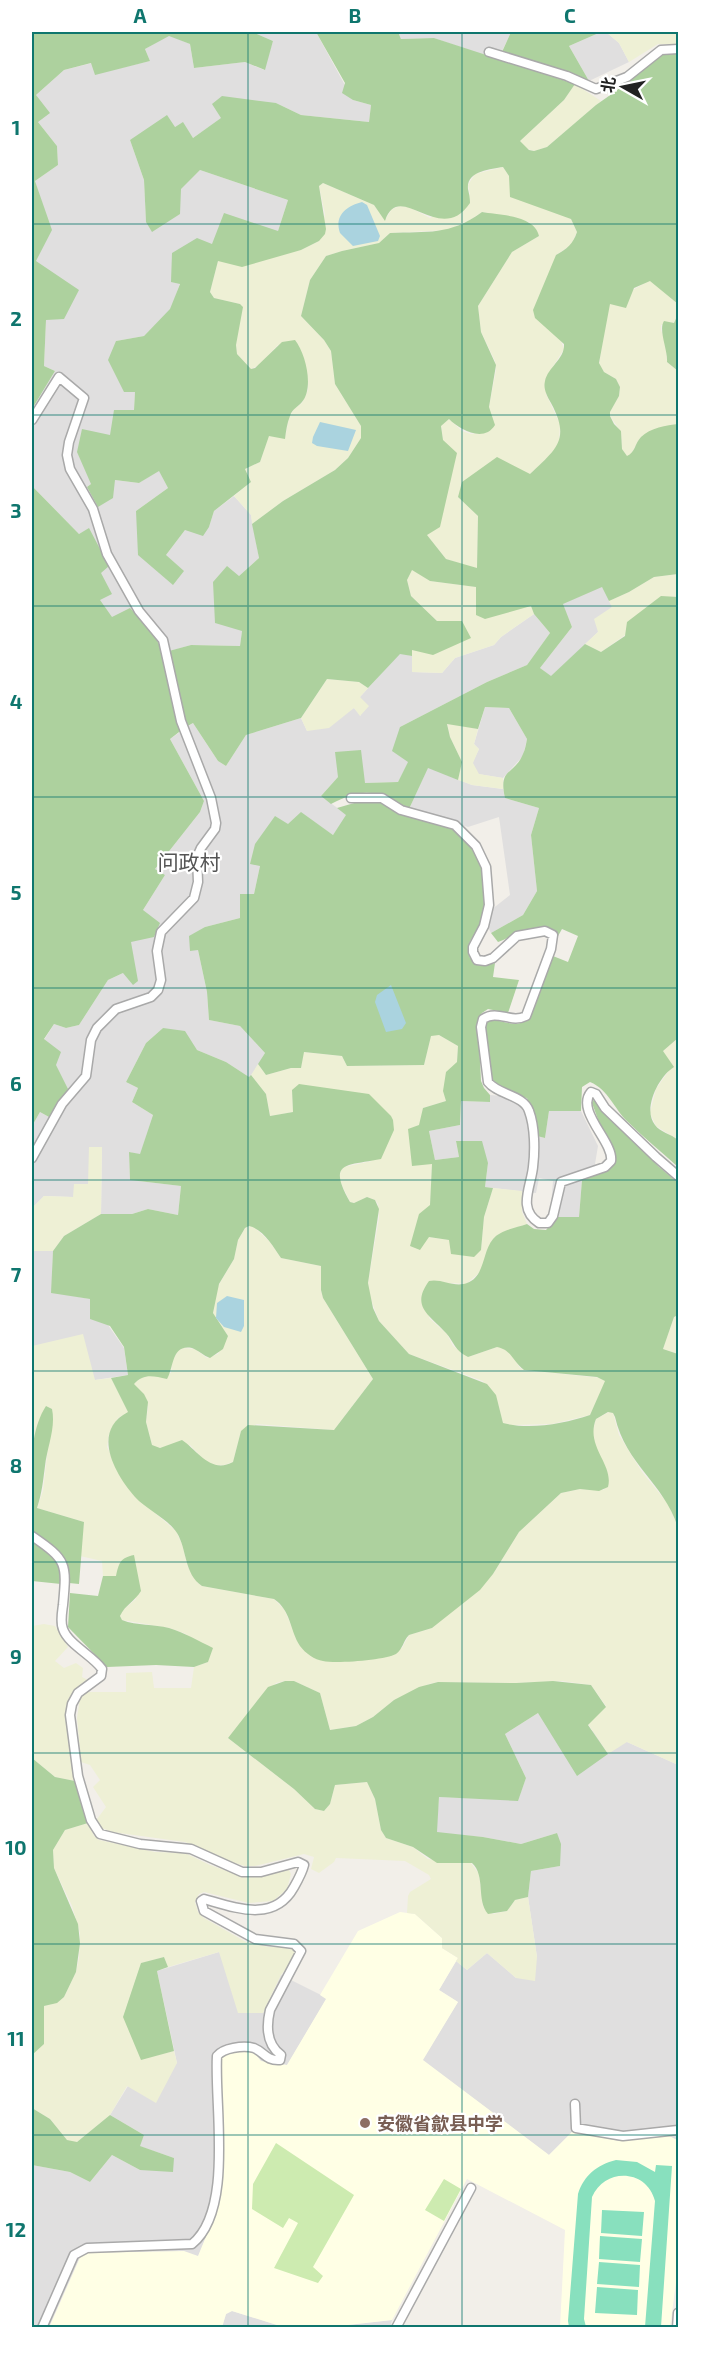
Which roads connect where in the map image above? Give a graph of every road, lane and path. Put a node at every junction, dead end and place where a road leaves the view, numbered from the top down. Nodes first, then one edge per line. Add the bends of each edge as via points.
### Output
1 (678, 49) edge
2 (489, 52) dead end
3 (32, 420) edge
4 (351, 798) dead end
5 (32, 1158) edge
6 (678, 1176) edge
7 (32, 1536) edge
8 (575, 2104) dead end
9 (678, 2130) edge
10 (471, 2187) dead end
11 (678, 2313) edge
12 (42, 2328) edge
13 (396, 2328) edge
14 (677, 2328) edge

1 - 2 street via 661,50 627,77 596,89
3 - 5 street via 59,377 84,398 69,442 70,469 93,509 107,554 139,611 163,640 182,721 211,798 216,823 197,857 194,898 161,932 157,951 161,980 158,990 116,1009 97,1028 87,1073 62,1104
4 - 6 street via 382,798 401,810 455,825 476,846 486,867 489,905 473,947 477,960 493,958 517,936 545,931 553,935 526,1016 516,1020 491,1015 483,1019 481,1027 488,1082 496,1090 524,1102 530,1112 534,1158 526,1201 530,1216 539,1223 550,1221 561,1182 611,1161 610,1150 588,1108 587,1097 591,1092
7 - 12 street via 60,1557 65,1567 63,1630 102,1669 101,1676 76,1696 70,1715 78,1776 94,1828 103,1836 191,1849 242,1872 261,1872 298,1862 304,1865 288,1896 270,1908 249,1911 201,1901 204,1911 249,1936 294,1944 301,1951 268,2018 269,2043 281,2055 280,2060 268,2058 254,2048 228,2049 217,2056 219,2154 213,2207 200,2236 192,2244 79,2251
8 - 9 street via 576,2128 623,2136
10 - 13 street
11 - 14 street

